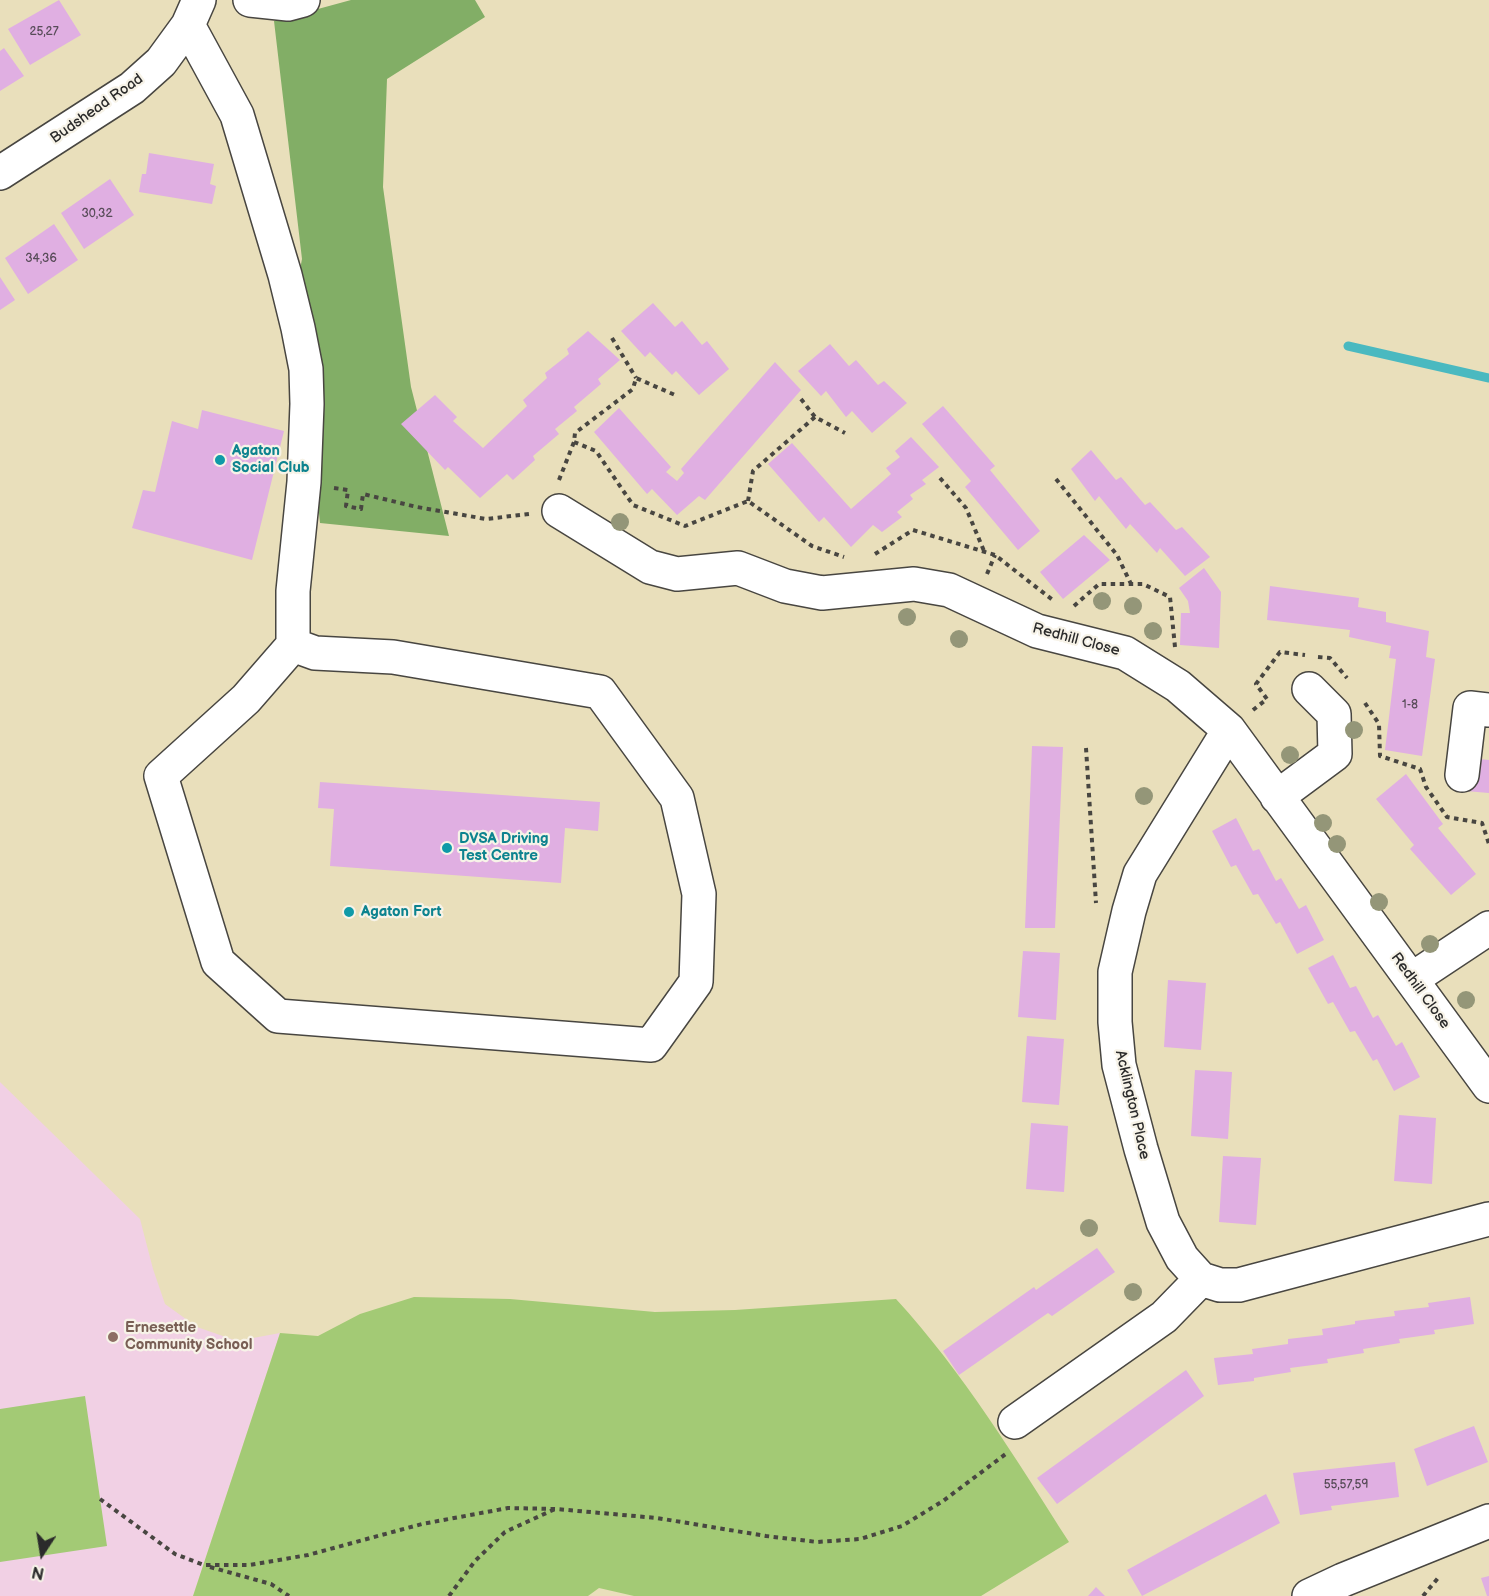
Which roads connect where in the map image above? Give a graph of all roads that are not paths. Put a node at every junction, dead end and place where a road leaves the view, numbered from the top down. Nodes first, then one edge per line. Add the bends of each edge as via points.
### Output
1 (193, 13) edge
2 (0, 173) edge
3 (559, 511) road end
4 (293, 645) junction
5 (1309, 689) dead end
6 (1489, 710) edge
7 (1229, 730) junction
8 (1462, 775) dead end
9 (1277, 797) junction
10 (1489, 928) edge
11 (1412, 979) junction
12 (1489, 1086) edge
13 (1489, 1219) edge
14 (1201, 1279) junction
15 (1020, 1419) road end
16 (1489, 1521) edge
17 (1309, 1596) edge

1 - 2 street, Budshead Road via 161,62 132,88
1 - 4 street via 237,115 285,275 306,369 304,482 292,591
3 - 7 street, Redhill Close via 650,567 677,574 738,568 785,586 822,593 914,584 949,590 1037,631 1125,653 1174,683
4 - 4 street via 246,699 161,776 218,962 278,1016 651,1046 696,982 699,894 677,798 600,692 393,657 315,653
5 - 9 street via 1334,714 1335,754
6 - 8 street via 1470,708
7 - 9 street, Redhill Close
7 - 14 street, Acklington Place via 1140,874 1115,972 1119,1065 1141,1149 1163,1222 1182,1258
9 - 11 street, Redhill Close
10 - 11 street
11 - 12 street, Redhill Close
13 - 14 street via 1239,1285
14 - 15 street via 1164,1317
16 - 17 street

